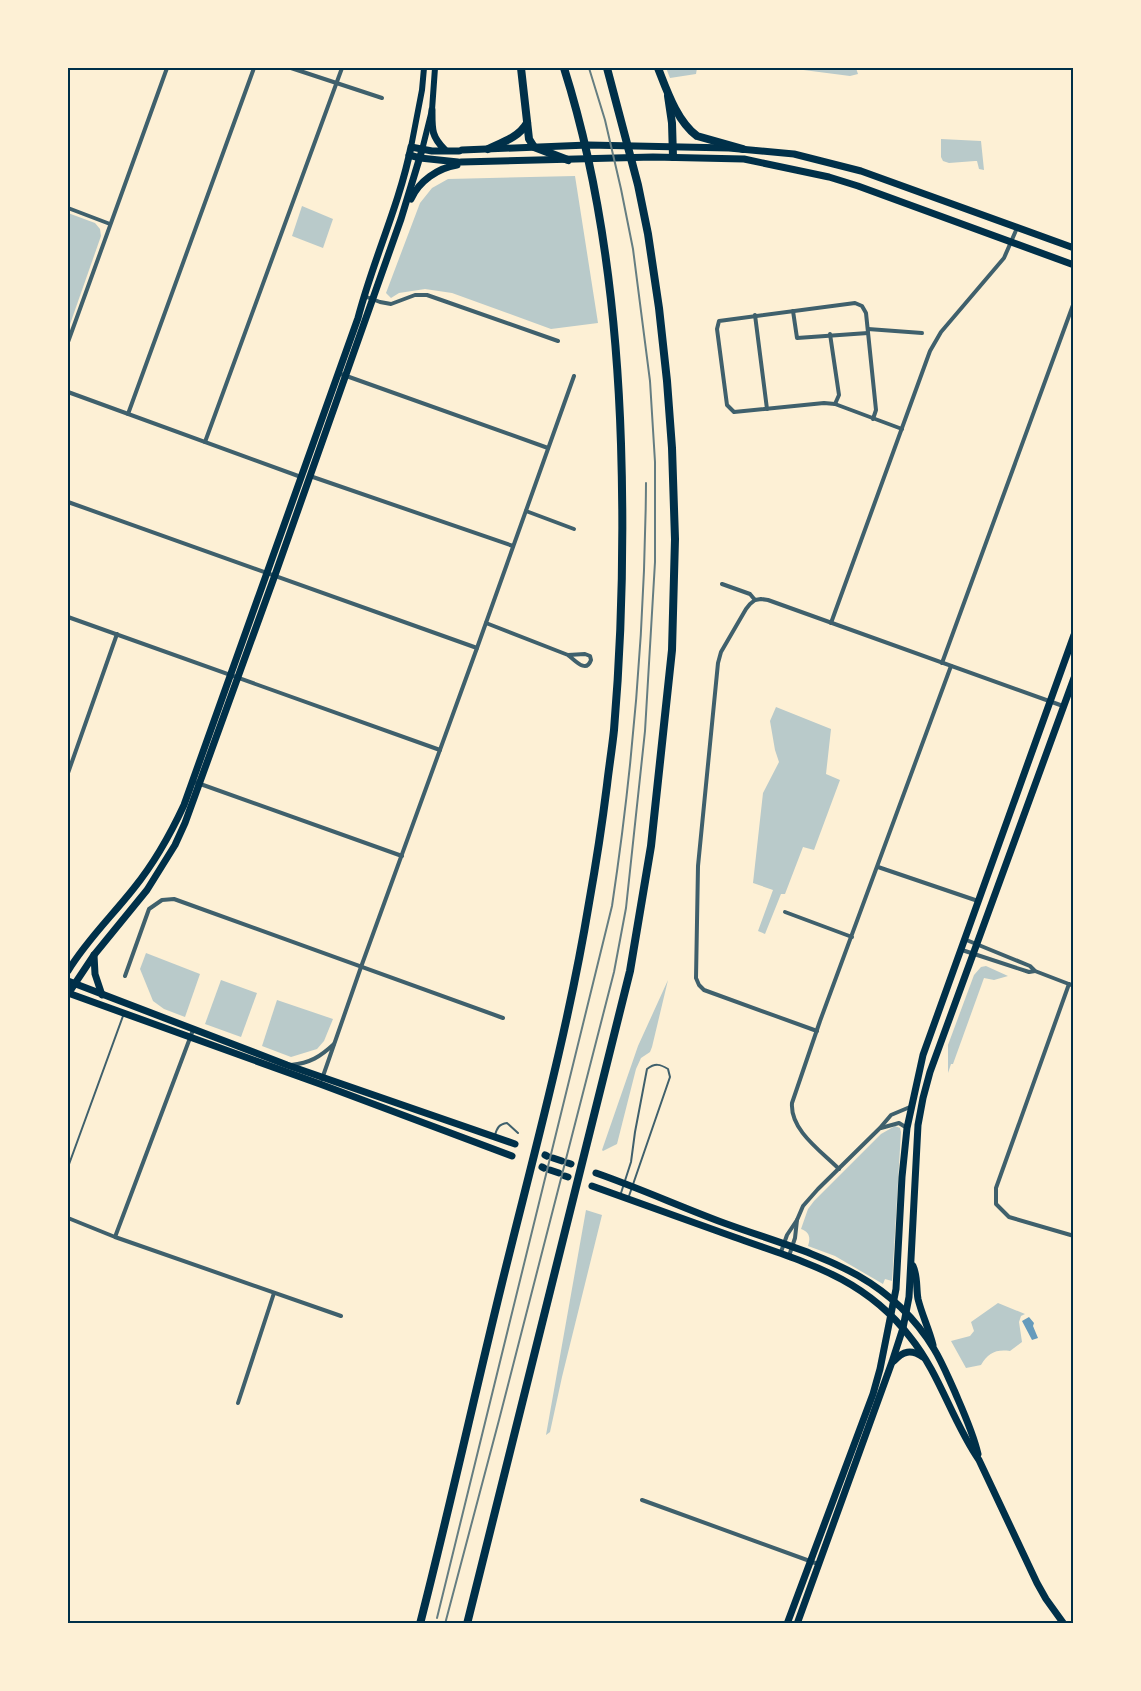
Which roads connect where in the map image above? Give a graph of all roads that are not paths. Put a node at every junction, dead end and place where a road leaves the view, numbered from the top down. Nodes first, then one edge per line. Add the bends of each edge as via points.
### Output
1 (167, 68) edge
2 (254, 68) edge
3 (291, 68) edge
4 (342, 68) edge
5 (424, 68) edge
6 (435, 68) edge
7 (521, 68) edge
8 (564, 68) edge
9 (606, 68) edge
10 (658, 68) edge
11 (336, 83) junction
12 (668, 92) junction
13 (382, 98) dead end
14 (432, 110) junction
15 (527, 123) junction
16 (673, 146) junction
17 (411, 147) junction
18 (534, 147) junction
19 (488, 149) junction
20 (743, 149) junction
21 (422, 150) junction
22 (445, 150) junction
23 (409, 155) junction
24 (673, 157) junction
25 (420, 158) junction
26 (568, 160) junction
27 (459, 163) junction
28 (68, 208) edge
29 (403, 211) junction
30 (110, 224) junction
31 (1018, 228) junction
32 (1012, 242) junction
33 (1074, 248) edge
34 (1074, 265) edge
35 (364, 296) junction
36 (372, 299) junction
37 (1073, 304) edge
38 (793, 311) junction
39 (755, 315) junction
40 (868, 331) junction
41 (922, 333) dead end
42 (830, 334) junction
43 (558, 341) dead end
44 (68, 342) edge
45 (342, 374) junction
46 (574, 376) dead end
47 (68, 392) edge
48 (835, 404) junction
49 (767, 409) junction
50 (128, 414) junction
51 (873, 418) junction
52 (902, 429) junction
53 (205, 442) junction
54 (548, 448) junction
55 (310, 476) junction
56 (301, 477) junction
57 (68, 502) edge
58 (526, 511) junction
59 (574, 529) dead end
60 (513, 546) junction
61 (267, 572) junction
62 (275, 575) junction
63 (722, 584) dead end
64 (755, 600) junction
65 (68, 616) edge
66 (486, 623) junction
67 (831, 623) junction
68 (117, 634) junction
69 (1074, 635) edge
70 (477, 648) junction
71 (568, 655) junction
72 (942, 663) junction
73 (951, 666) junction
74 (234, 676) junction
75 (1074, 678) edge
76 (1050, 701) junction
77 (1063, 706) junction
78 (440, 750) junction
79 (68, 773) edge
80 (196, 782) junction
81 (998, 843) junction
82 (1012, 848) junction
83 (402, 856) junction
84 (878, 867) junction
85 (978, 901) junction
86 (786, 912) dead end
87 (852, 937) junction
88 (964, 939) junction
89 (976, 944) junction
90 (960, 949) junction
91 (973, 954) junction
92 (94, 955) junction
93 (361, 967) junction
94 (1035, 971) junction
95 (68, 972) edge
96 (125, 976) dead end
97 (71, 983) edge
98 (1071, 985) edge
99 (68, 994) edge
100 (102, 995) junction
101 (127, 1004) junction
102 (124, 1013) junction
103 (503, 1018) dead end
104 (193, 1030) junction
105 (817, 1031) junction
106 (190, 1038) junction
107 (336, 1042) junction
108 (287, 1065) junction
109 (322, 1081) junction
110 (910, 1107) junction
111 (880, 1128) junction
112 (907, 1128) junction
113 (518, 1133) dead end
114 (495, 1137) junction
115 (515, 1144) dead end
116 (509, 1155) joint
117 (549, 1155) dead end
118 (567, 1161) dead end
119 (68, 1167) edge
120 (545, 1168) dead end
121 (839, 1169) junction
122 (596, 1173) dead end
123 (564, 1175) dead end
124 (624, 1183) junction
125 (592, 1186) dead end
126 (633, 1187) junction
127 (620, 1196) junction
128 (628, 1199) junction
129 (68, 1218) edge
130 (797, 1220) junction
131 (1074, 1236) edge
132 (115, 1237) junction
133 (784, 1244) junction
134 (792, 1246) junction
135 (781, 1253) junction
136 (789, 1256) junction
137 (912, 1264) junction
138 (274, 1293) junction
139 (895, 1301) junction
140 (906, 1313) junction
141 (341, 1316) dead end
142 (892, 1316) junction
143 (903, 1328) junction
144 (934, 1349) junction
145 (927, 1360) junction
146 (892, 1362) junction
147 (238, 1403) dead end
148 (979, 1460) junction
149 (642, 1500) dead end
150 (810, 1561) junction
151 (818, 1564) junction
152 (420, 1623) edge
153 (468, 1623) edge
154 (787, 1623) edge
155 (797, 1623) edge
156 (1064, 1623) edge

1 - 30 street
2 - 50 street
3 - 11 street
4 - 11 street
5 - 17 main road
6 - 14 main road
7 - 15 highway
8 - 152 highway via 580,124 609,282 619,397 622,564 614,732 571,998
9 - 153 highway via 638,185 659,308 671,437 675,539 672,650 651,846 630,971
10 - 12 highway
11 - 13 street
11 - 53 street
12 - 16 highway
12 - 20 highway via 697,136
14 - 21 main road
14 - 22 main road via 434,138
15 - 18 highway
15 - 19 highway via 513,137
16 - 18 main road
16 - 20 main road
16 - 24 highway
17 - 21 main road
17 - 23 main road
18 - 19 main road
18 - 26 highway
19 - 22 main road
20 - 31 main road via 794,154 861,171
21 - 22 main road
21 - 25 main road
23 - 25 main road
23 - 35 main road
24 - 26 main road
24 - 32 main road via 744,159 829,177
25 - 27 main road
25 - 29 main road
26 - 27 main road
27 - 29 main road via 426,180
28 - 30 street
29 - 36 main road
30 - 44 street
31 - 32 street
31 - 33 main road
32 - 34 main road
32 - 52 street via 998,265 934,342
35 - 36 street
35 - 45 main road
36 - 43 street via 391,304 427,295
36 - 45 main road
37 - 72 street
38 - 39 street
38 - 40 street via 855,303 866,313
38 - 42 street via 796,338
39 - 49 street
39 - 49 street via 719,321 718,339 727,405 734,412
40 - 41 street
40 - 42 street
40 - 51 street via 876,410
42 - 48 street via 838,395
45 - 54 street
45 - 55 main road
45 - 56 main road
46 - 54 street
47 - 50 street
48 - 49 street
48 - 51 street
50 - 53 street
51 - 52 street
52 - 67 street
53 - 56 street
54 - 58 street
55 - 60 street
55 - 62 main road
56 - 61 main road
57 - 61 street
58 - 59 street
58 - 60 street
60 - 66 street
61 - 62 street
61 - 74 main road
62 - 70 street
62 - 74 main road
63 - 64 street via 750,594
64 - 67 street via 768,600
64 - 105 street via 746,609 718,663 698,866 696,978 704,990
65 - 68 street
66 - 70 street
66 - 71 street
67 - 72 street
68 - 74 street
68 - 79 street
69 - 76 main road
70 - 78 street
71 - 71 street via 590,656 590,664 582,666
72 - 73 street
73 - 76 street
73 - 84 street
74 - 78 street
74 - 80 main road
75 - 77 main road
76 - 77 street
76 - 81 main road
77 - 82 main road
78 - 83 street
80 - 83 street
80 - 92 main road via 185,823 161,869
80 - 95 main road via 156,859
81 - 82 main road
81 - 85 main road
82 - 89 main road
83 - 93 street
84 - 85 street
84 - 87 street
85 - 88 main road
86 - 87 street
87 - 105 street
88 - 89 street
88 - 90 main road
89 - 91 main road
89 - 94 street
90 - 91 street
90 - 110 main road via 923,1055
91 - 94 street
91 - 137 main road via 922,1098
92 - 97 main road
92 - 100 main road
93 - 96 street via 174,899 162,900 149,909
93 - 103 street
93 - 107 street
94 - 98 street
97 - 99 main road
97 - 100 main road
98 - 131 street via 996,1188 996,1204 1009,1217
99 - 102 main road
100 - 101 main road
101 - 102 lane
101 - 104 main road
102 - 106 main road
102 - 119 lane
104 - 106 street
104 - 108 main road
105 - 121 street via 792,1102 792,1115 799,1129
106 - 109 main road
106 - 132 street
107 - 108 street via 314,1060
107 - 109 street
108 - 109 main road
109 - 114 main road
109 - 116 main road
110 - 111 street via 891,1115
110 - 112 main road
111 - 112 street via 899,1123
111 - 121 street
112 - 139 main road
113 - 114 lane via 507,1123 496,1129
114 - 115 main road
114 - 116 lane via 498,1146
117 - 118 main road
120 - 123 main road
121 - 130 street via 803,1206
122 - 124 main road
124 - 126 main road
124 - 126 lane via 647,1069 660,1064 668,1069 670,1077
124 - 127 lane
125 - 127 main road
126 - 128 lane
126 - 133 main road
127 - 128 main road
128 - 135 main road
129 - 132 street
130 - 133 street
130 - 134 street
132 - 138 street
133 - 134 main road
133 - 135 street
134 - 136 street
134 - 139 main road via 850,1270
135 - 136 main road
136 - 142 main road via 843,1279
137 - 140 main road
137 - 144 main road via 921,1313
138 - 141 street
138 - 147 street
139 - 140 main road
139 - 142 main road
140 - 143 main road
140 - 144 main road
142 - 143 main road
142 - 150 main road via 873,1394
143 - 145 main road
143 - 146 main road
144 - 148 main road via 975,1440
145 - 146 main road via 907,1351
145 - 148 main road
146 - 151 main road
148 - 156 main road via 1037,1582
149 - 150 street
150 - 151 street
150 - 154 main road
151 - 155 main road

